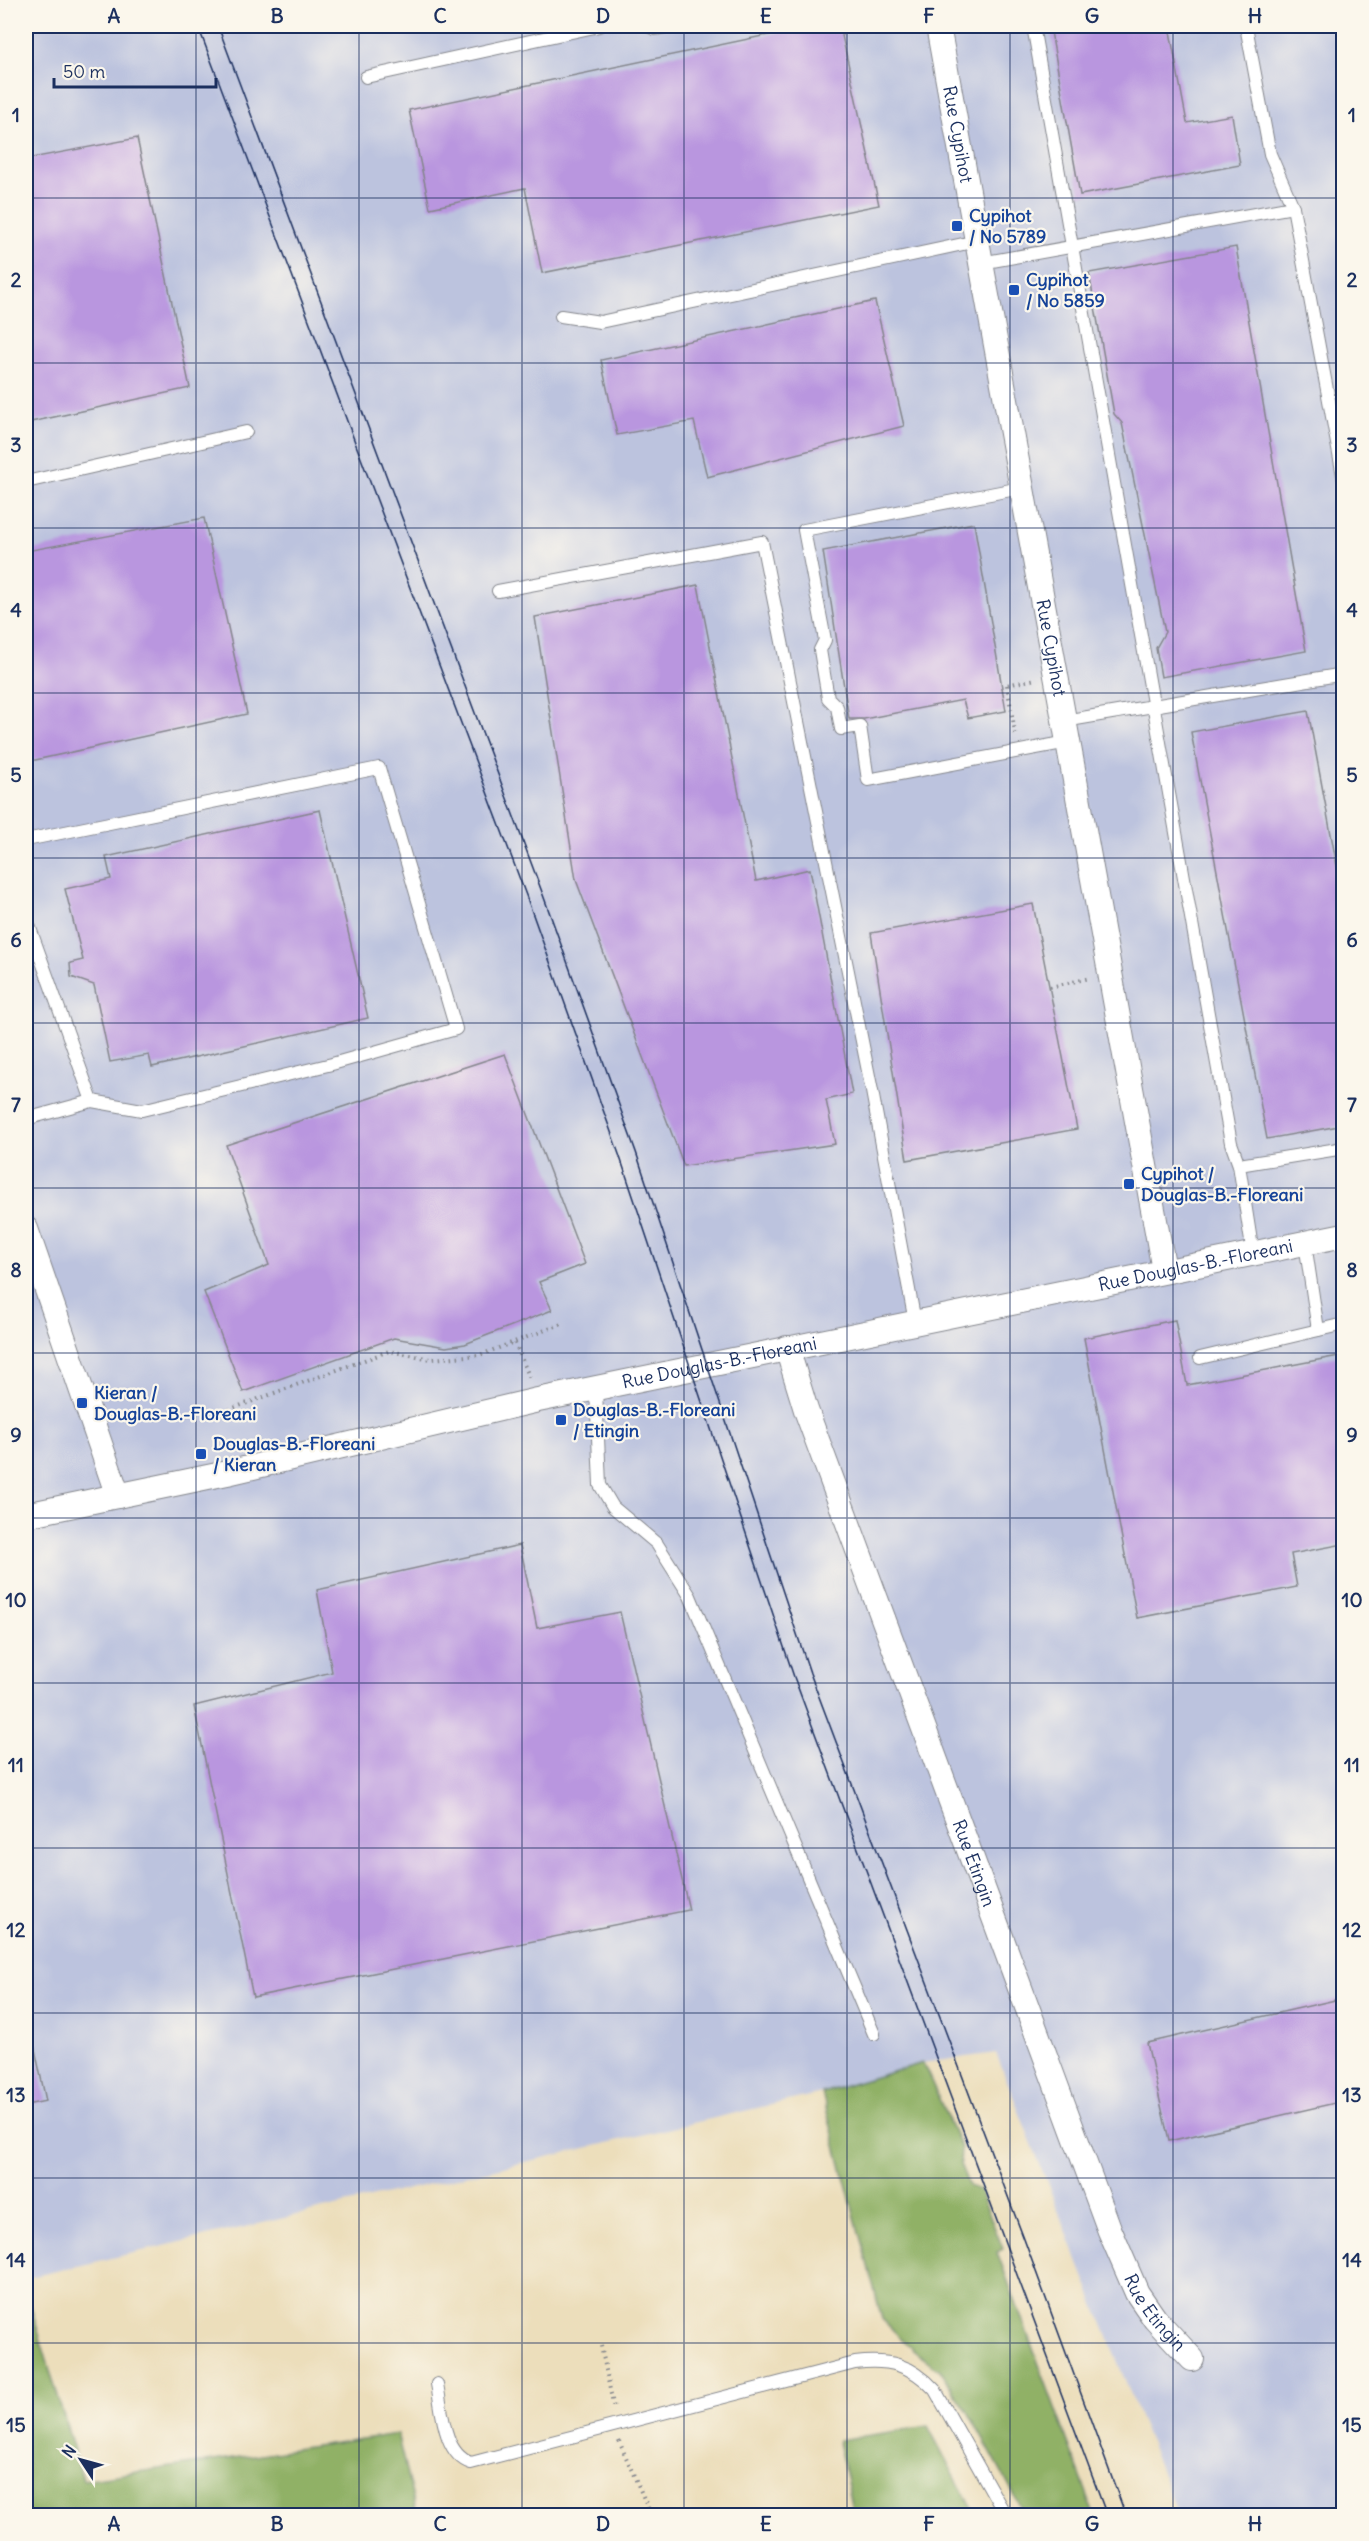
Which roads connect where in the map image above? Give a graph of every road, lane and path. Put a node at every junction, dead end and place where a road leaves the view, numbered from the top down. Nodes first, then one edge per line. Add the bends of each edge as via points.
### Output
1 (598, 26) edge
2 (648, 26) edge
3 (671, 26) edge
4 (938, 26) edge
5 (1033, 26) edge
6 (1246, 26) edge
7 (366, 77) dead end
8 (1293, 207) junction
9 (1074, 245) junction
10 (979, 252) junction
11 (561, 316) dead end
12 (246, 432) dead end
13 (1344, 481) edge
14 (26, 482) edge
15 (1021, 488) junction
16 (498, 591) dead end
17 (1344, 674) edge
18 (1038, 679) dead end
19 (1007, 685) junction
20 (1002, 686) dead end
21 (1155, 705) junction
22 (1066, 731) junction
23 (1016, 737) dead end
24 (26, 840) edge
25 (26, 917) edge
26 (1092, 978) dead end
27 (1050, 987) dead end
28 (92, 1101) junction
29 (26, 1119) edge
30 (1344, 1148) edge
31 (1239, 1165) junction
32 (26, 1229) edge
33 (1344, 1235) edge
34 (1305, 1243) junction
35 (1253, 1254) junction
36 (1164, 1270) junction
37 (915, 1322) junction
38 (564, 1323) dead end
39 (1344, 1324) edge
40 (1318, 1330) junction
41 (515, 1343) junction
42 (787, 1348) junction
43 (1200, 1358) dead end
44 (596, 1389) junction
45 (538, 1400) junction
46 (212, 1416) dead end
47 (118, 1496) junction
48 (26, 1515) edge
49 (874, 2034) dead end
50 (601, 2346) dead end
51 (1192, 2359) dead end
52 (437, 2384) dead end
53 (614, 2413) dead end
54 (619, 2440) dead end
55 (649, 2516) edge
56 (1006, 2516) edge

1 - 7 lane
2 - 3 lane
4 - 10 street, Rue Cypihot
5 - 9 lane
6 - 8 lane via 1270,154
8 - 9 lane
8 - 13 lane
9 - 10 lane
9 - 21 lane
10 - 11 lane via 600,322
10 - 15 street, Rue Cypihot
12 - 14 lane
15 - 22 street, Rue Cypihot
15 - 22 lane via 804,530 825,640 820,650 828,698 837,707 841,729 860,726 868,780
16 - 37 lane via 762,542
17 - 21 lane
18 - 19 path
19 - 20 path
19 - 23 path
21 - 22 lane
21 - 31 lane via 1231,1143
22 - 36 street, Rue Cypihot
24 - 28 lane via 379,768 456,1029 142,1110
25 - 28 lane
26 - 27 path
28 - 29 lane
30 - 31 lane
31 - 35 lane
32 - 47 street
33 - 34 street, Rue Douglas-B.-Floreani
34 - 35 street, Rue Douglas-B.-Floreani
34 - 40 lane
35 - 36 street, Rue Douglas-B.-Floreani
36 - 37 street, Rue Douglas-B.-Floreani
37 - 42 street, Rue Douglas-B.-Floreani
38 - 41 path
39 - 40 lane
40 - 43 lane
41 - 45 path
41 - 46 path via 480,1355 455,1358 431,1359 389,1351
42 - 44 street, Rue Douglas-B.-Floreani
42 - 51 street, Rue Etingin via 806,1410 1110,2231 1137,2293
44 - 45 street, Rue Douglas-B.-Floreani
44 - 49 lane via 600,1485 613,1507 657,1544 690,1596
45 - 47 street, Rue Douglas-B.-Floreani
47 - 48 street, Rue Douglas-B.-Floreani
50 - 53 path
52 - 56 lane via 454,2452 471,2463 855,2363 891,2362 917,2374 935,2390
54 - 55 path

